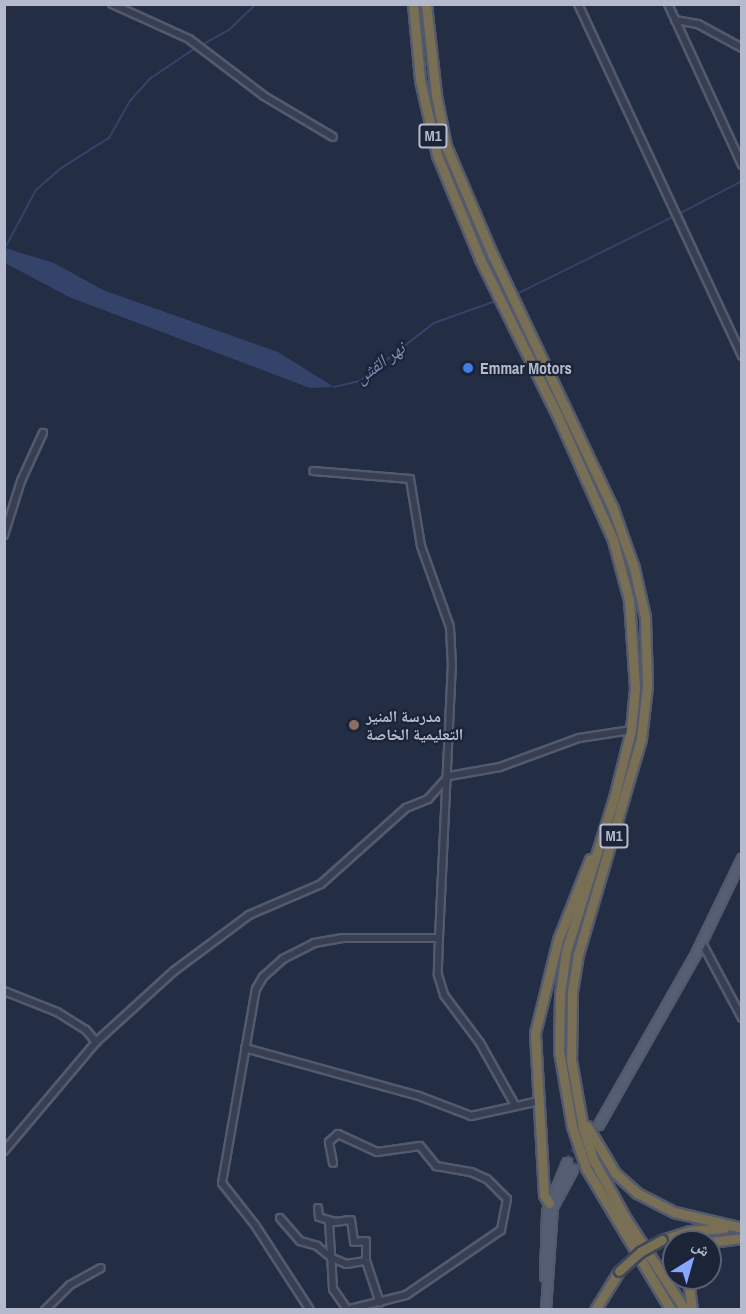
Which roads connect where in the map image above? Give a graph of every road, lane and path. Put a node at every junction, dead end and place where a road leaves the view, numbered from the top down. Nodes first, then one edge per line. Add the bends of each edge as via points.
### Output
1 (112, 4) edge
2 (413, 4) edge
3 (426, 4) edge
4 (578, 4) edge
5 (668, 4) edge
6 (675, 20) junction
7 (741, 48) edge
8 (333, 137) dead end
9 (740, 162) edge
10 (741, 356) edge
11 (43, 433) dead end
12 (313, 471) dead end
13 (4, 535) edge
14 (631, 730) junction
15 (449, 776) junction
16 (614, 798) junction
17 (741, 859) edge
18 (439, 938) junction
19 (702, 943) junction
20 (4, 991) edge
21 (741, 1018) edge
22 (96, 1042) junction
23 (244, 1048) junction
24 (539, 1101) junction
25 (515, 1105) junction
26 (581, 1114) junction
27 (597, 1123) tunnel mouth
28 (4, 1152) edge
29 (333, 1163) dead end
30 (570, 1167) tunnel mouth
31 (551, 1205) junction
32 (318, 1208) dead end
33 (280, 1218) dead end
34 (329, 1221) junction
35 (741, 1229) edge
36 (741, 1238) edge
37 (722, 1240) edge
38 (332, 1258) junction
39 (366, 1261) junction
40 (101, 1268) dead end
41 (690, 1290) edge
42 (380, 1303) junction
43 (347, 1309) edge
44 (45, 1310) edge
45 (310, 1310) edge
46 (546, 1310) edge
47 (596, 1310) edge
48 (671, 1310) edge
49 (685, 1310) edge
50 (692, 1310) edge

1 - 8 street via 189,39 264,96
2 - 14 highway, M1 via 420,80 437,155 480,259 559,418 613,540 629,600 635,645
3 - 26 highway, M1 via 446,146 493,256 614,509 645,617 647,686 641,739 578,954 572,992 571,1060
4 - 10 street
5 - 6 street
6 - 7 street via 698,24
6 - 9 street
11 - 13 street via 21,481
12 - 15 street via 410,479 421,546 450,627
14 - 15 street via 579,738 500,767
14 - 16 highway, M1
15 - 18 street
15 - 22 street via 428,799 406,808 321,884 249,915 220,934
16 - 24 highway via 558,940 542,994 535,1033
16 - 48 highway, M1 via 566,951 559,1051 572,1126 586,1168
17 - 19 main road
18 - 23 street via 343,938 314,943 283,959 262,976 256,989
18 - 25 street via 438,975 444,995 480,1043
19 - 21 street
19 - 27 main road
20 - 22 street via 57,1012 86,1030
22 - 28 street
23 - 25 street via 419,1096 471,1116 494,1114
23 - 45 street via 222,1183 255,1225
24 - 25 street
24 - 31 highway via 544,1195
26 - 35 highway via 615,1173 637,1193 674,1212
26 - 49 highway, M1 via 593,1159 609,1190
29 - 42 street via 329,1142 338,1134 376,1152 420,1146 436,1166 471,1172 498,1187 507,1199 501,1230 406,1295
30 - 31 main road
31 - 46 main road via 544,1274 548,1287
32 - 34 street via 319,1216
33 - 38 street via 300,1241 317,1246
34 - 38 street
34 - 39 street via 351,1220 354,1242 366,1241
35 - 47 highway, bridge via 708,1228 662,1240 640,1252 619,1271
36 - 37 highway
38 - 39 street via 346,1264
38 - 43 street via 333,1289
39 - 42 street
40 - 44 street via 70,1285
41 - 50 highway
42 - 43 street

